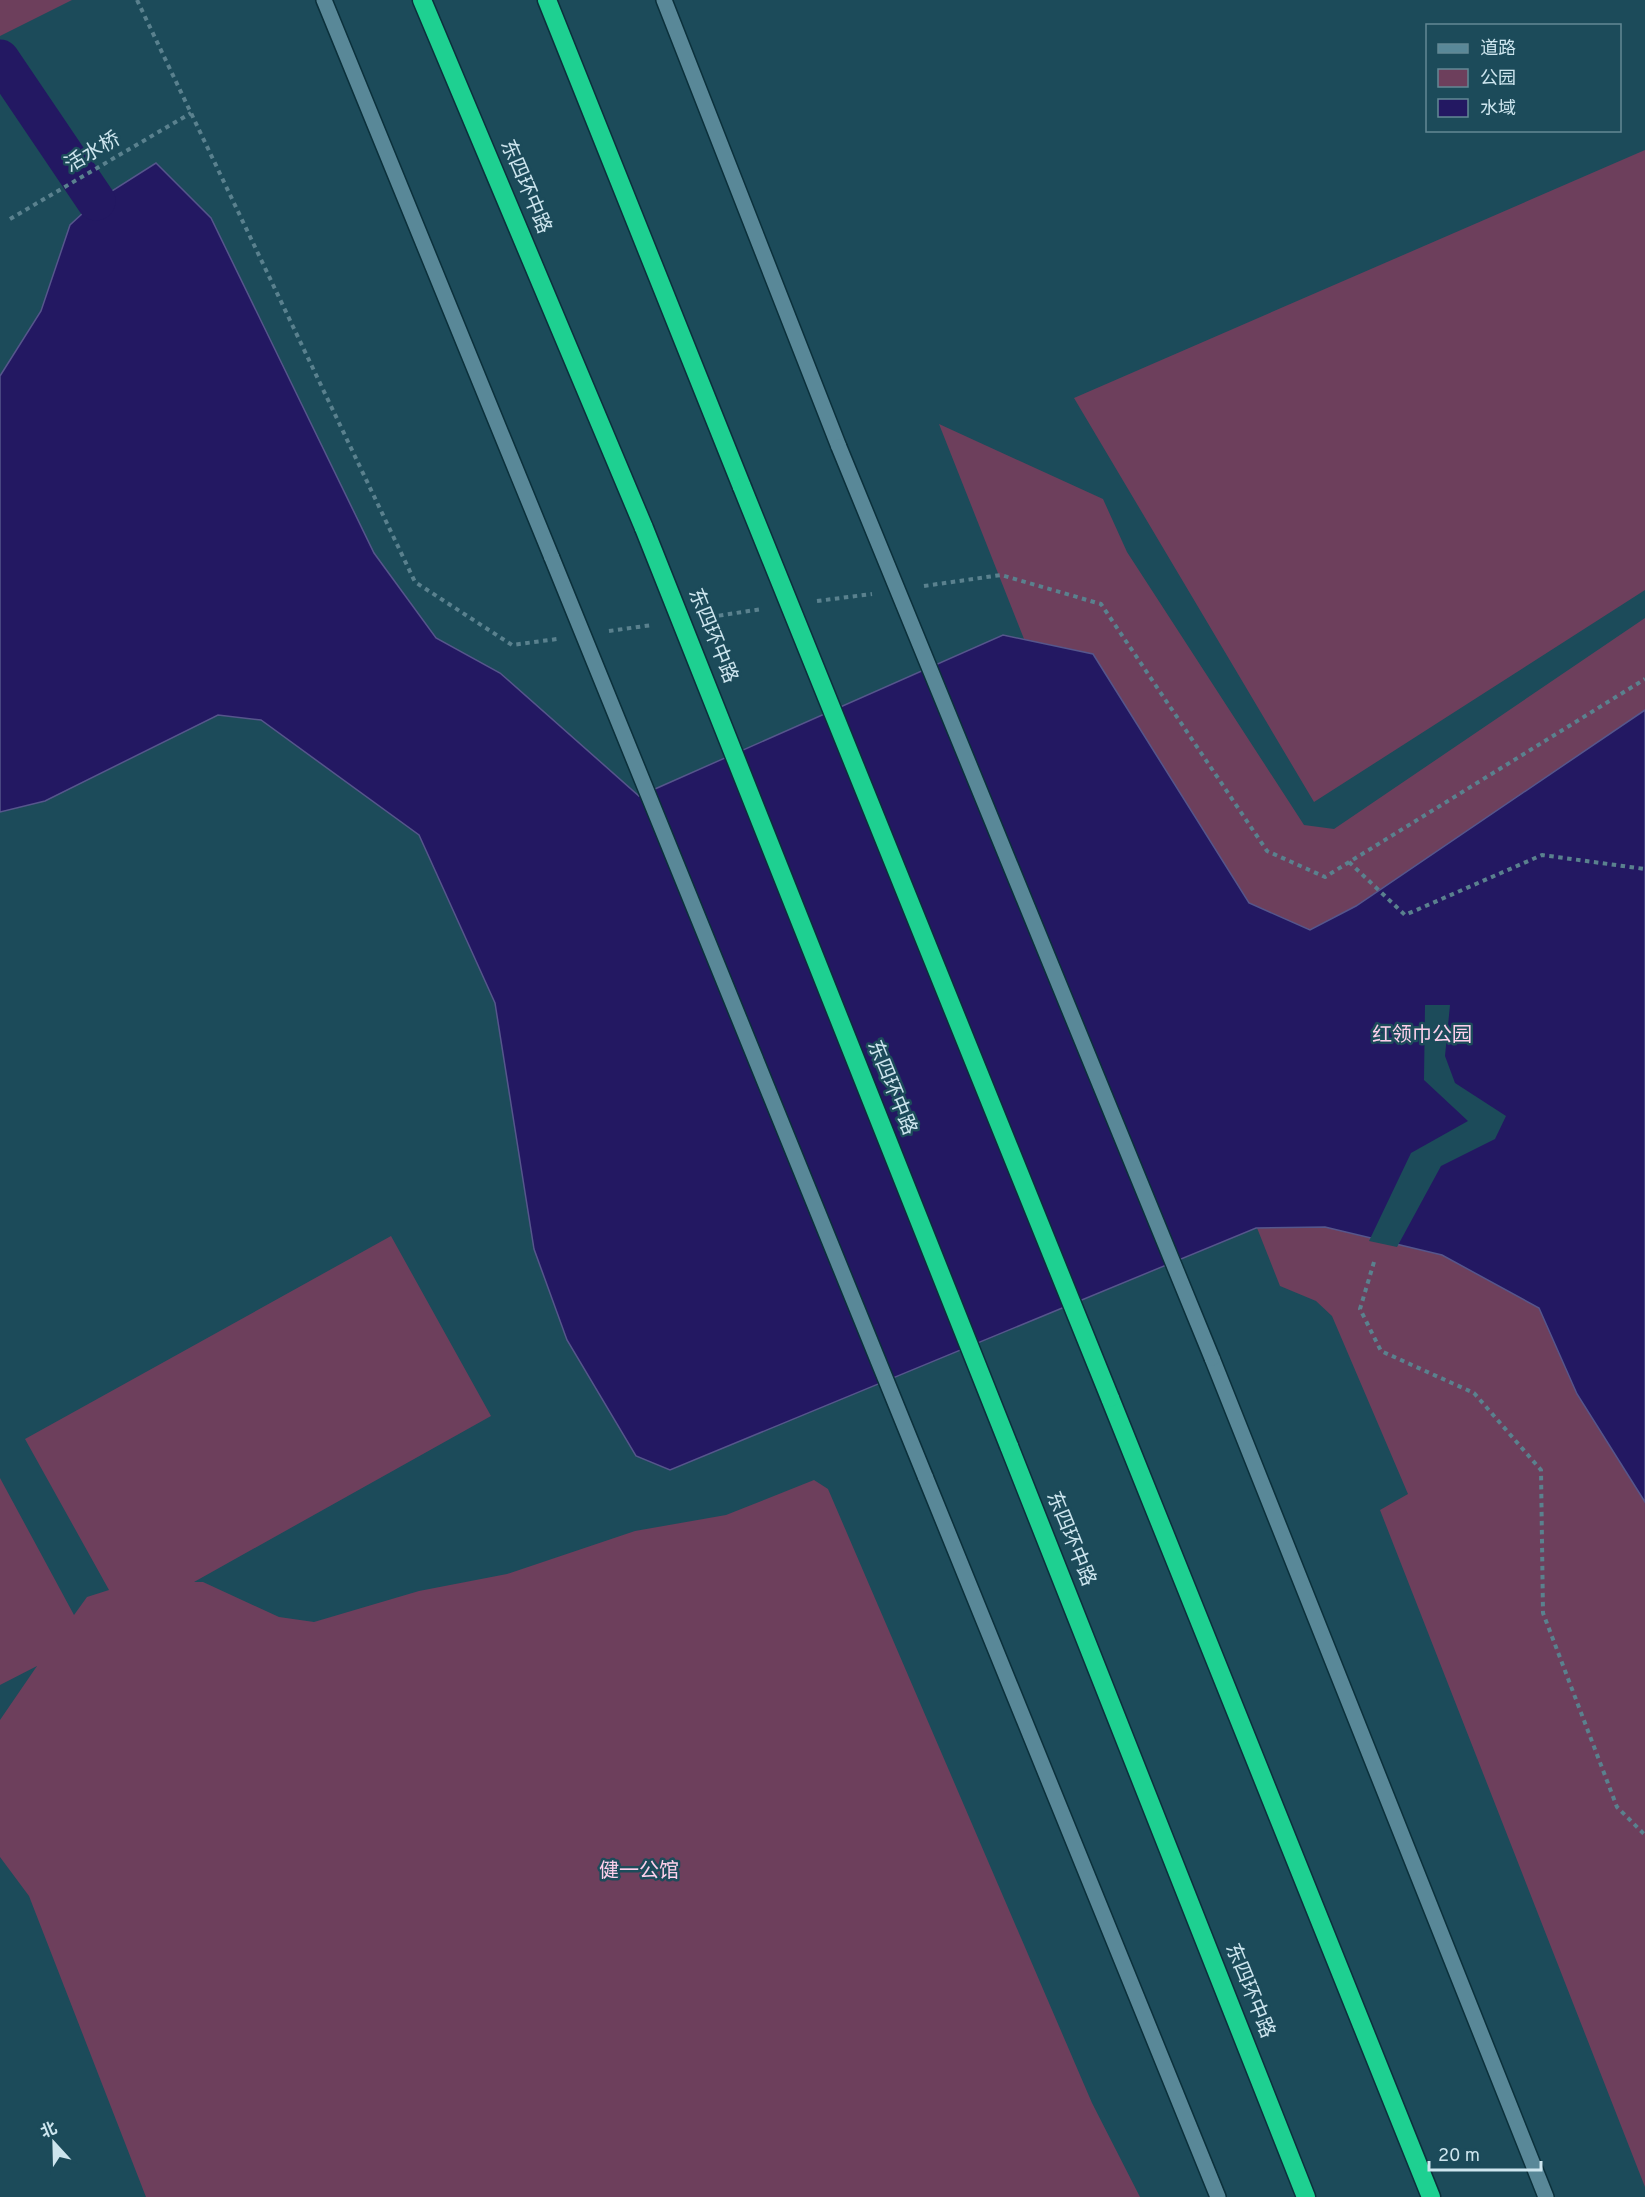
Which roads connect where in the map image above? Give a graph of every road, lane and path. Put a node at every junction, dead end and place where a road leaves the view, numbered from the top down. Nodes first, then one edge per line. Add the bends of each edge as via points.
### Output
1 (137, 0) edge
2 (324, 0) edge
3 (422, 0) edge
4 (547, 0) edge
5 (664, 0) edge
6 (191, 113) junction
7 (10, 219) dead end
8 (919, 587) dead end
9 (873, 593) dead end
10 (815, 602) dead end
11 (768, 608) dead end
12 (698, 618) dead end
13 (664, 623) dead end
14 (605, 632) dead end
15 (559, 638) dead end
16 (1645, 679) edge
17 (1349, 862) junction
18 (1645, 869) edge
19 (1374, 1262) dead end
20 (1645, 1835) edge
21 (1218, 2197) edge
22 (1306, 2197) edge
23 (1431, 2197) edge
24 (1546, 2197) edge

1 - 6 path
2 - 21 street, bridge
3 - 22 highway, 东四环中路, bridge via 644,528
4 - 23 highway, bridge
5 - 24 street, bridge via 839,447 1212,1358
6 - 7 path, 活水桥
6 - 15 path via 415,582 513,645
8 - 17 path via 1001,575 1101,604 1267,851 1325,877
9 - 10 path
11 - 12 path
13 - 14 path
16 - 17 path
17 - 18 path via 1405,915 1542,855
19 - 20 path via 1360,1309 1381,1351 1474,1393 1542,1470 1542,1613 1617,1807

